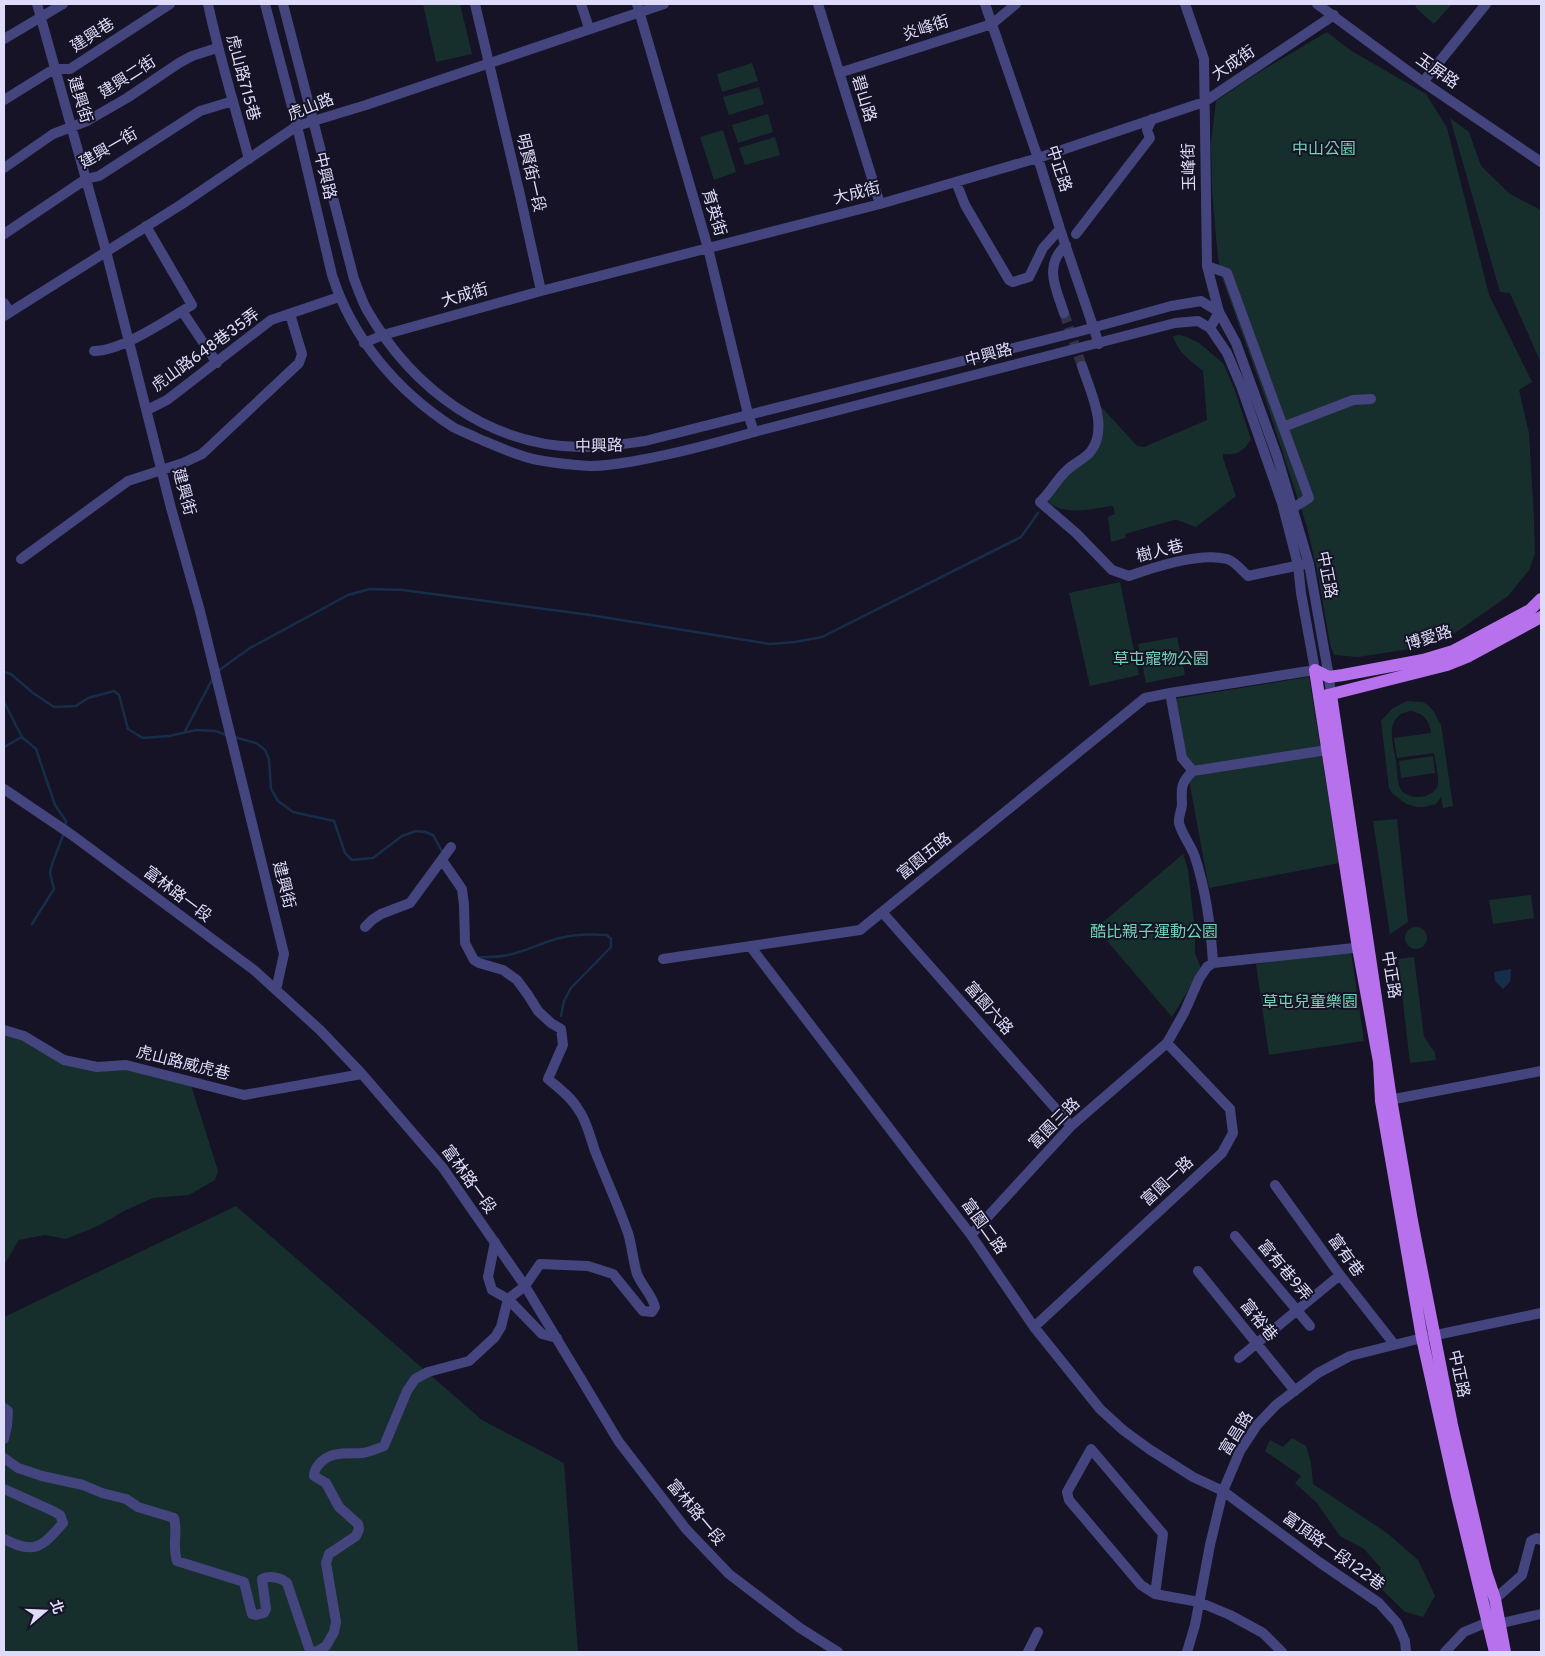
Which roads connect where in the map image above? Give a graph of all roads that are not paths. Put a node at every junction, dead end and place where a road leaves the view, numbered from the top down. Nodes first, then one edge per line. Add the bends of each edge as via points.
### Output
1 (37, 4) edge
2 (63, 4) edge
3 (170, 4) edge
4 (208, 4) edge
5 (264, 4) edge
6 (282, 4) edge
7 (475, 4) edge
8 (581, 4) edge
9 (664, 4) edge
10 (818, 4) edge
11 (985, 4) edge
12 (1016, 4) edge
13 (1185, 4) edge
14 (1317, 4) edge
15 (1486, 4) edge
16 (638, 8) edge
17 (1334, 15) junction
18 (40, 17) junction
19 (992, 24) junction
20 (589, 28) junction
21 (4, 38) edge
22 (217, 48) junction
23 (488, 63) junction
24 (54, 69) junction
25 (840, 73) junction
26 (1423, 82) junction
27 (4, 100) edge
28 (233, 101) junction
29 (1204, 102) junction
30 (1152, 119) junction
31 (312, 122) junction
32 (72, 126) junction
33 (297, 126) junction
34 (1539, 156) edge
35 (1038, 158) junction
36 (249, 159) junction
37 (4, 168) edge
38 (86, 179) junction
39 (956, 182) junction
40 (880, 204) junction
41 (146, 226) junction
42 (1060, 229) junction
43 (4, 234) edge
44 (1076, 234) dead end
45 (1066, 245) junction
46 (708, 248) junction
47 (106, 251) junction
48 (1207, 266) junction
49 (540, 291) junction
50 (339, 297) junction
51 (4, 303) edge
52 (182, 311) junction
53 (1219, 312) junction
54 (1064, 313) tunnel mouth
55 (7, 314) edge
56 (290, 314) junction
57 (1094, 327) junction
58 (1210, 328) junction
59 (383, 335) junction
60 (129, 341) junction
61 (364, 343) junction
62 (1099, 344) junction
63 (94, 351) dead end
64 (217, 363) junction
65 (1082, 366) tunnel mouth
66 (1372, 399) dead end
67 (147, 410) junction
68 (748, 414) junction
69 (1283, 427) junction
70 (754, 432) junction
71 (161, 471) junction
72 (1288, 509) junction
73 (21, 559) dead end
74 (1303, 564) junction
75 (1541, 599) edge
76 (1541, 617) edge
77 (1315, 670) junction
78 (1329, 677) junction
79 (1170, 693) junction
80 (1325, 696) junction
81 (1327, 750) junction
82 (1193, 770) junction
83 (4, 788) edge
84 (882, 912) junction
85 (366, 927) dead end
86 (750, 946) junction
87 (1364, 947) junction
88 (663, 959) dead end
89 (1213, 962) junction
90 (276, 990) junction
91 (4, 1030) edge
92 (1168, 1043) junction
93 (1541, 1071) edge
94 (362, 1074) junction
95 (1386, 1100) junction
96 (1071, 1126) junction
97 (1275, 1185) dead end
98 (971, 1235) junction
99 (1235, 1236) dead end
100 (495, 1242) junction
101 (1198, 1271) dead end
102 (1340, 1274) junction
103 (525, 1286) junction
104 (508, 1299) junction
105 (1298, 1310) junction
106 (1541, 1313) edge
107 (1034, 1326) junction
108 (1310, 1326) dead end
109 (1428, 1337) junction
110 (557, 1338) junction
111 (1257, 1343) junction
112 (1394, 1344) junction
113 (1239, 1358) dead end
114 (1295, 1390) junction
115 (4, 1408) edge
116 (4, 1438) edge
117 (4, 1458) edge
118 (4, 1489) edge
119 (1223, 1491) junction
120 (4, 1539) edge
121 (1541, 1540) edge
122 (1155, 1594) junction
123 (1495, 1599) junction
124 (1199, 1602) junction
125 (1541, 1614) edge
126 (1493, 1623) junction
127 (1038, 1632) dead end
128 (838, 1652) edge
129 (1028, 1652) edge
130 (1187, 1652) edge
131 (1282, 1652) edge
132 (1406, 1652) edge
133 (1446, 1652) edge
134 (1503, 1652) edge

1 - 18 street, 建興街
2 - 18 street
3 - 24 street, 建興巷 via 70,69
4 - 22 street, 虎山路715巷
5 - 33 street, 中興路
6 - 31 street, 中興路
7 - 23 street, 明賢街一段
8 - 20 street
9 - 16 street, 虎山路
10 - 25 street, 碧山路
11 - 19 street, 中正路
12 - 19 street, 炎峰街
13 - 29 street, 玉峰街 via 1204,59
14 - 17 street, 玉屏路
15 - 26 street
16 - 20 street, 虎山路
16 - 46 street, 育英街
17 - 26 street, 玉屏路
17 - 29 street, 大成街
18 - 21 street
18 - 24 street, 建興街
19 - 25 street, 炎峰街
19 - 35 street, 中正路
20 - 23 street, 虎山路
22 - 28 street, 虎山路715巷
22 - 32 street, 建興二街 via 178,63 127,98
23 - 31 street, 虎山路
23 - 49 street, 明賢街一段
24 - 27 street
24 - 32 street, 建興街
25 - 40 street, 碧山路
26 - 34 street, 玉屏路
28 - 36 street, 虎山路715巷
28 - 38 street, 建興一街 via 200,111 100,176
29 - 30 street, 大成街
29 - 48 street, 玉峰街
30 - 35 street, 大成街
30 - 44 street via 1147,130 1150,138
31 - 33 street, 虎山路
31 - 59 street, 中興路 via 354,279 366,308
32 - 37 street, 建興二街 via 53,134
32 - 38 street, 建興街
33 - 36 street, 虎山路
33 - 50 street, 中興路
35 - 39 street, 大成街
35 - 42 street, 中正路
36 - 41 street, 虎山路
38 - 43 street, 建興一街
38 - 47 street, 建興街
39 - 40 street, 大成街
39 - 42 street via 965,205 1008,280 1013,282 1029,277 1043,248
40 - 46 street, 大成街
41 - 47 street, 虎山路
41 - 52 street via 192,305
42 - 45 street, 中正路
45 - 54 street via 1057,255 1052,274
45 - 57 street, 中正路
46 - 49 street, 大成街
46 - 68 street, 育英街
47 - 55 street, 虎山路
47 - 60 street, 建興街
48 - 53 street, 玉峰街
48 - 69 street via 1227,273
49 - 59 street, 大成街
50 - 56 street, 虎山路648巷35弄
50 - 61 street, 中興路
51 - 55 street
52 - 60 street
52 - 64 street
53 - 57 street, 中興路 via 1201,301
53 - 58 street
53 - 72 street, 中正路 via 1236,343 1278,456
56 - 64 street, 虎山路648巷35弄 via 271,320
56 - 71 street via 302,354 299,363 202,454
57 - 62 street, 中正路
57 - 68 street, 中興路
58 - 62 street, 中興路 via 1198,321 1176,323
58 - 72 street, 中正路 via 1227,353
59 - 61 street, 大成街
59 - 68 street, 中興路 via 416,375 447,402 486,425 529,440 559,446 614,445 645,441
60 - 63 street via 104,351
60 - 67 street, 建興街
61 - 70 street, 中興路 via 408,392 454,428 496,447 537,460 592,466 626,462 710,445
62 - 70 street, 中興路
64 - 67 street, 虎山路648巷35弄 via 167,400
65 - 74 street, 樹人巷 via 1094,403 1099,435 1092,450 1062,475 1040,502 1112,570 1129,576 1160,566 1213,557 1229,560 1248,576
66 - 69 street via 1353,400
67 - 71 street, 建興街
68 - 70 street, 育英街
69 - 72 street via 1309,498
71 - 73 street via 128,481
71 - 90 street, 建興街 via 217,677 284,954
72 - 74 street, 中正路
74 - 77 street, 中正路 via 1301,593
74 - 78 street, 中正路
75 - 78 main road, 博愛路 via 1530,610 1452,650 1416,661
76 - 80 main road, 博愛路 via 1448,665
77 - 78 main road
77 - 79 street, 富園五路
77 - 80 main road, 中正路
78 - 80 street, 中正路
79 - 82 street via 1182,758
79 - 84 street, 富園五路 via 1145,698
80 - 81 main road, 中正路
80 - 87 main road, 中正路
81 - 82 street
81 - 87 main road, 中正路
82 - 89 street via 1184,780 1179,822 1192,848 1203,884
83 - 90 street, 富林路一段 via 72,834 254,970
84 - 86 street, 富園五路 via 860,930
84 - 96 street, 富園六路
85 - 103 street via 381,914 410,903 446,854 462,889 465,943 474,960 503,970 517,980 538,1012 561,1029 563,1046 548,1079 568,1096 588,1129 618,1202 637,1273 655,1307 652,1312 643,1311 614,1274 588,1266 540,1264
86 - 88 street, 富園五路
86 - 98 street, 富園二路
87 - 89 street
87 - 95 main road, 中正路
89 - 92 street via 1199,979
90 - 94 street, 富林路一段
91 - 94 street, 虎山路威虎巷 via 24,1036 64,1060 97,1067 126,1065 244,1095
92 - 96 street, 富園三路
92 - 107 street, 富園一路 via 1230,1110 1233,1132 1222,1153
93 - 95 street
94 - 100 street, 富林路一段 via 443,1168
95 - 109 main road, 中正路
96 - 98 street, 富園三路
97 - 102 street, 富有巷
98 - 107 street, 富園二路
99 - 105 street, 富有巷9弄
100 - 103 street, 富林路一段
100 - 104 street via 488,1277 492,1290
101 - 111 street, 富裕巷
102 - 105 street
102 - 112 street, 富有巷
103 - 104 street
103 - 110 street, 富林路一段
104 - 110 street via 542,1334
104 - 117 street via 495,1337 468,1361 415,1379 384,1446 363,1452 335,1454 317,1466 314,1476 326,1483 339,1507 358,1524 359,1529 356,1536 327,1557 336,1622 326,1646 316,1652 310,1651 283,1579 267,1576 262,1579 266,1609 252,1614 244,1582 177,1561 174,1518 83,1485 18,1468
105 - 108 street, 富有巷9弄
105 - 111 street
106 - 109 street, 富昌路
107 - 119 street, 富園二路 via 1100,1409 1123,1430 1193,1477
109 - 112 street, 富昌路
109 - 123 main road, 中正路
109 - 126 main road, 中正路 via 1457,1496
110 - 128 street, 富林路一段 via 620,1442 686,1529 729,1574 800,1628
111 - 113 street
111 - 114 street, 富裕巷
112 - 114 street, 富昌路 via 1350,1356
114 - 119 street, 富昌路 via 1257,1425 1240,1451
115 - 116 street via 8,1412
118 - 120 street via 60,1515 63,1523 46,1543 32,1548
119 - 124 street, 富昌路
119 - 132 street, 富頂路一段122巷 via 1379,1603 1397,1623
121 - 123 street via 1531,1541 1522,1575
122 - 122 street via 1163,1534 1091,1449 1067,1492 1069,1500 1141,1585
122 - 124 street
123 - 126 main road, 中正路
124 - 130 street, 富昌路
124 - 131 street via 1263,1633
125 - 126 street
126 - 133 street via 1464,1632
126 - 134 main road, 中正路
127 - 129 street

